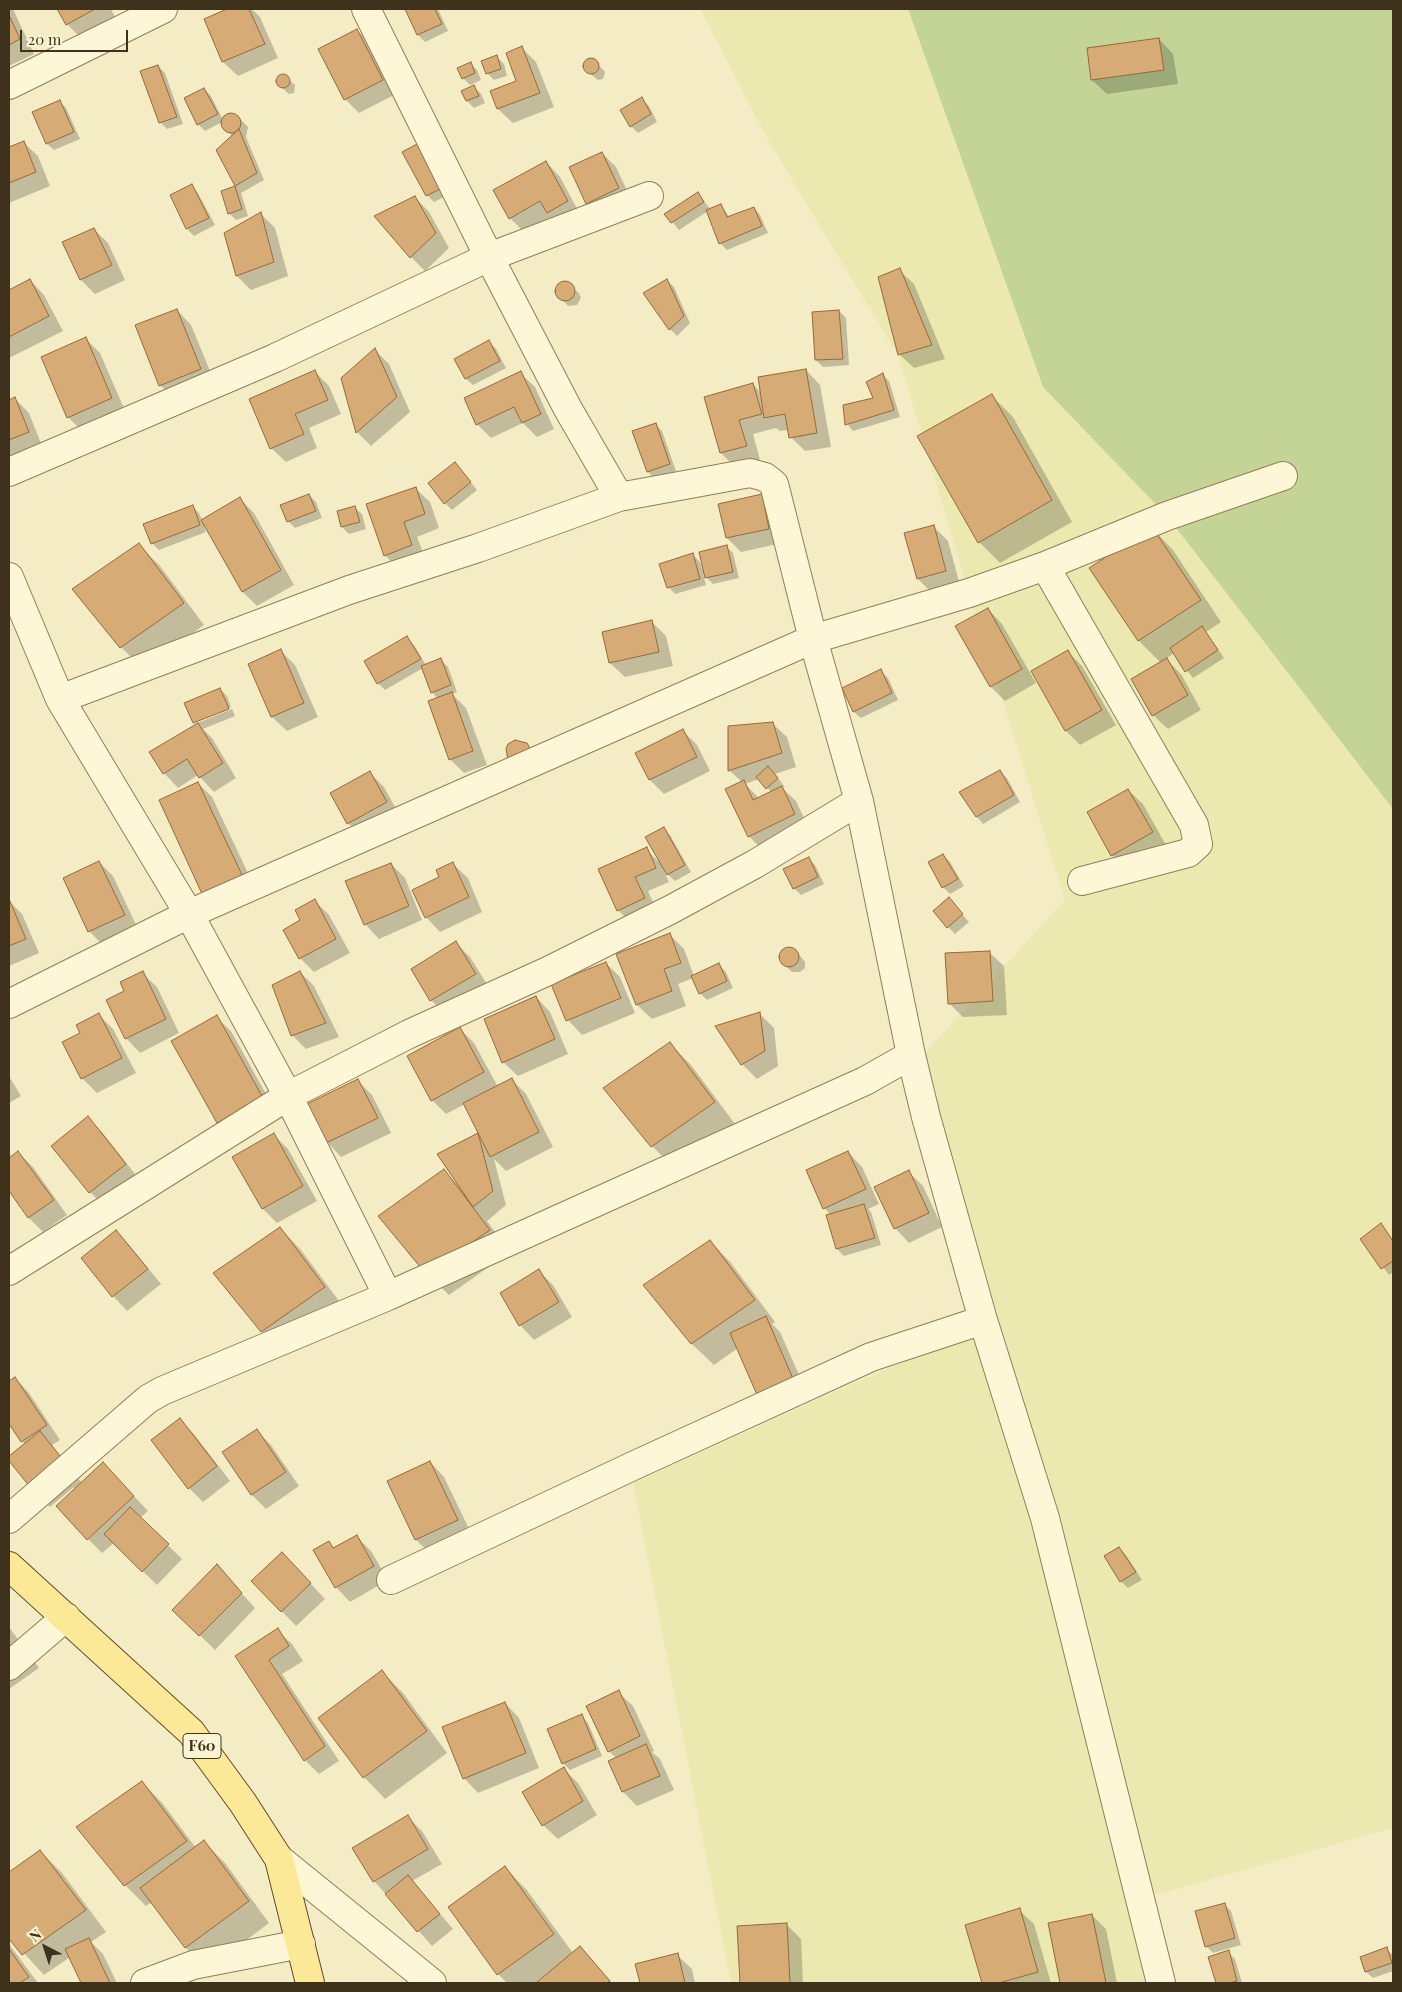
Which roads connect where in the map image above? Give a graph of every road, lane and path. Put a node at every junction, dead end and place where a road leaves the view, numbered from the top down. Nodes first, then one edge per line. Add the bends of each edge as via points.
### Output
1 (163, 9) edge
2 (366, 9) edge
3 (9, 85) edge
4 (648, 196) dead end
5 (489, 258) junction
6 (9, 472) edge
7 (1283, 476) dead end
8 (619, 497) junction
9 (1044, 566) junction
10 (9, 577) edge
11 (813, 639) junction
12 (60, 700) junction
13 (859, 801) junction
14 (1082, 881) dead end
15 (189, 914) junction
16 (9, 1004) edge
17 (911, 1055) junction
18 (288, 1096) junction
19 (9, 1271) edge
20 (388, 1296) junction
21 (983, 1320) junction
22 (9, 1519) edge
23 (9, 1566) edge
24 (391, 1580) dead end
25 (66, 1617) junction
26 (9, 1666) edge
27 (279, 1859) junction
28 (301, 1944) junction
29 (145, 1983) edge
30 (310, 1983) edge
31 (432, 1983) edge
32 (1161, 1983) edge

1 - 3 street
2 - 5 street
4 - 5 street
5 - 6 street via 275,358
5 - 8 street via 568,409
7 - 9 street via 1167,516
8 - 11 street via 750,473 765,477 774,484
8 - 12 street via 349,590
9 - 11 street via 969,593
9 - 14 street via 1194,825 1198,844 1188,853
10 - 12 street
11 - 13 street
11 - 15 street
12 - 15 street
13 - 17 street
13 - 18 street via 755,864 662,914 548,971 409,1034
15 - 16 street
15 - 18 street
17 - 20 street via 865,1081
17 - 21 street
18 - 19 street
18 - 20 street
20 - 22 street via 148,1399
21 - 24 street via 871,1358
21 - 32 street via 1045,1518
23 - 25 main road, F60
25 - 26 street
25 - 27 main road, F60 via 191,1732
27 - 28 main road, F60
27 - 31 street
28 - 29 street via 193,1965
28 - 30 main road, F60

